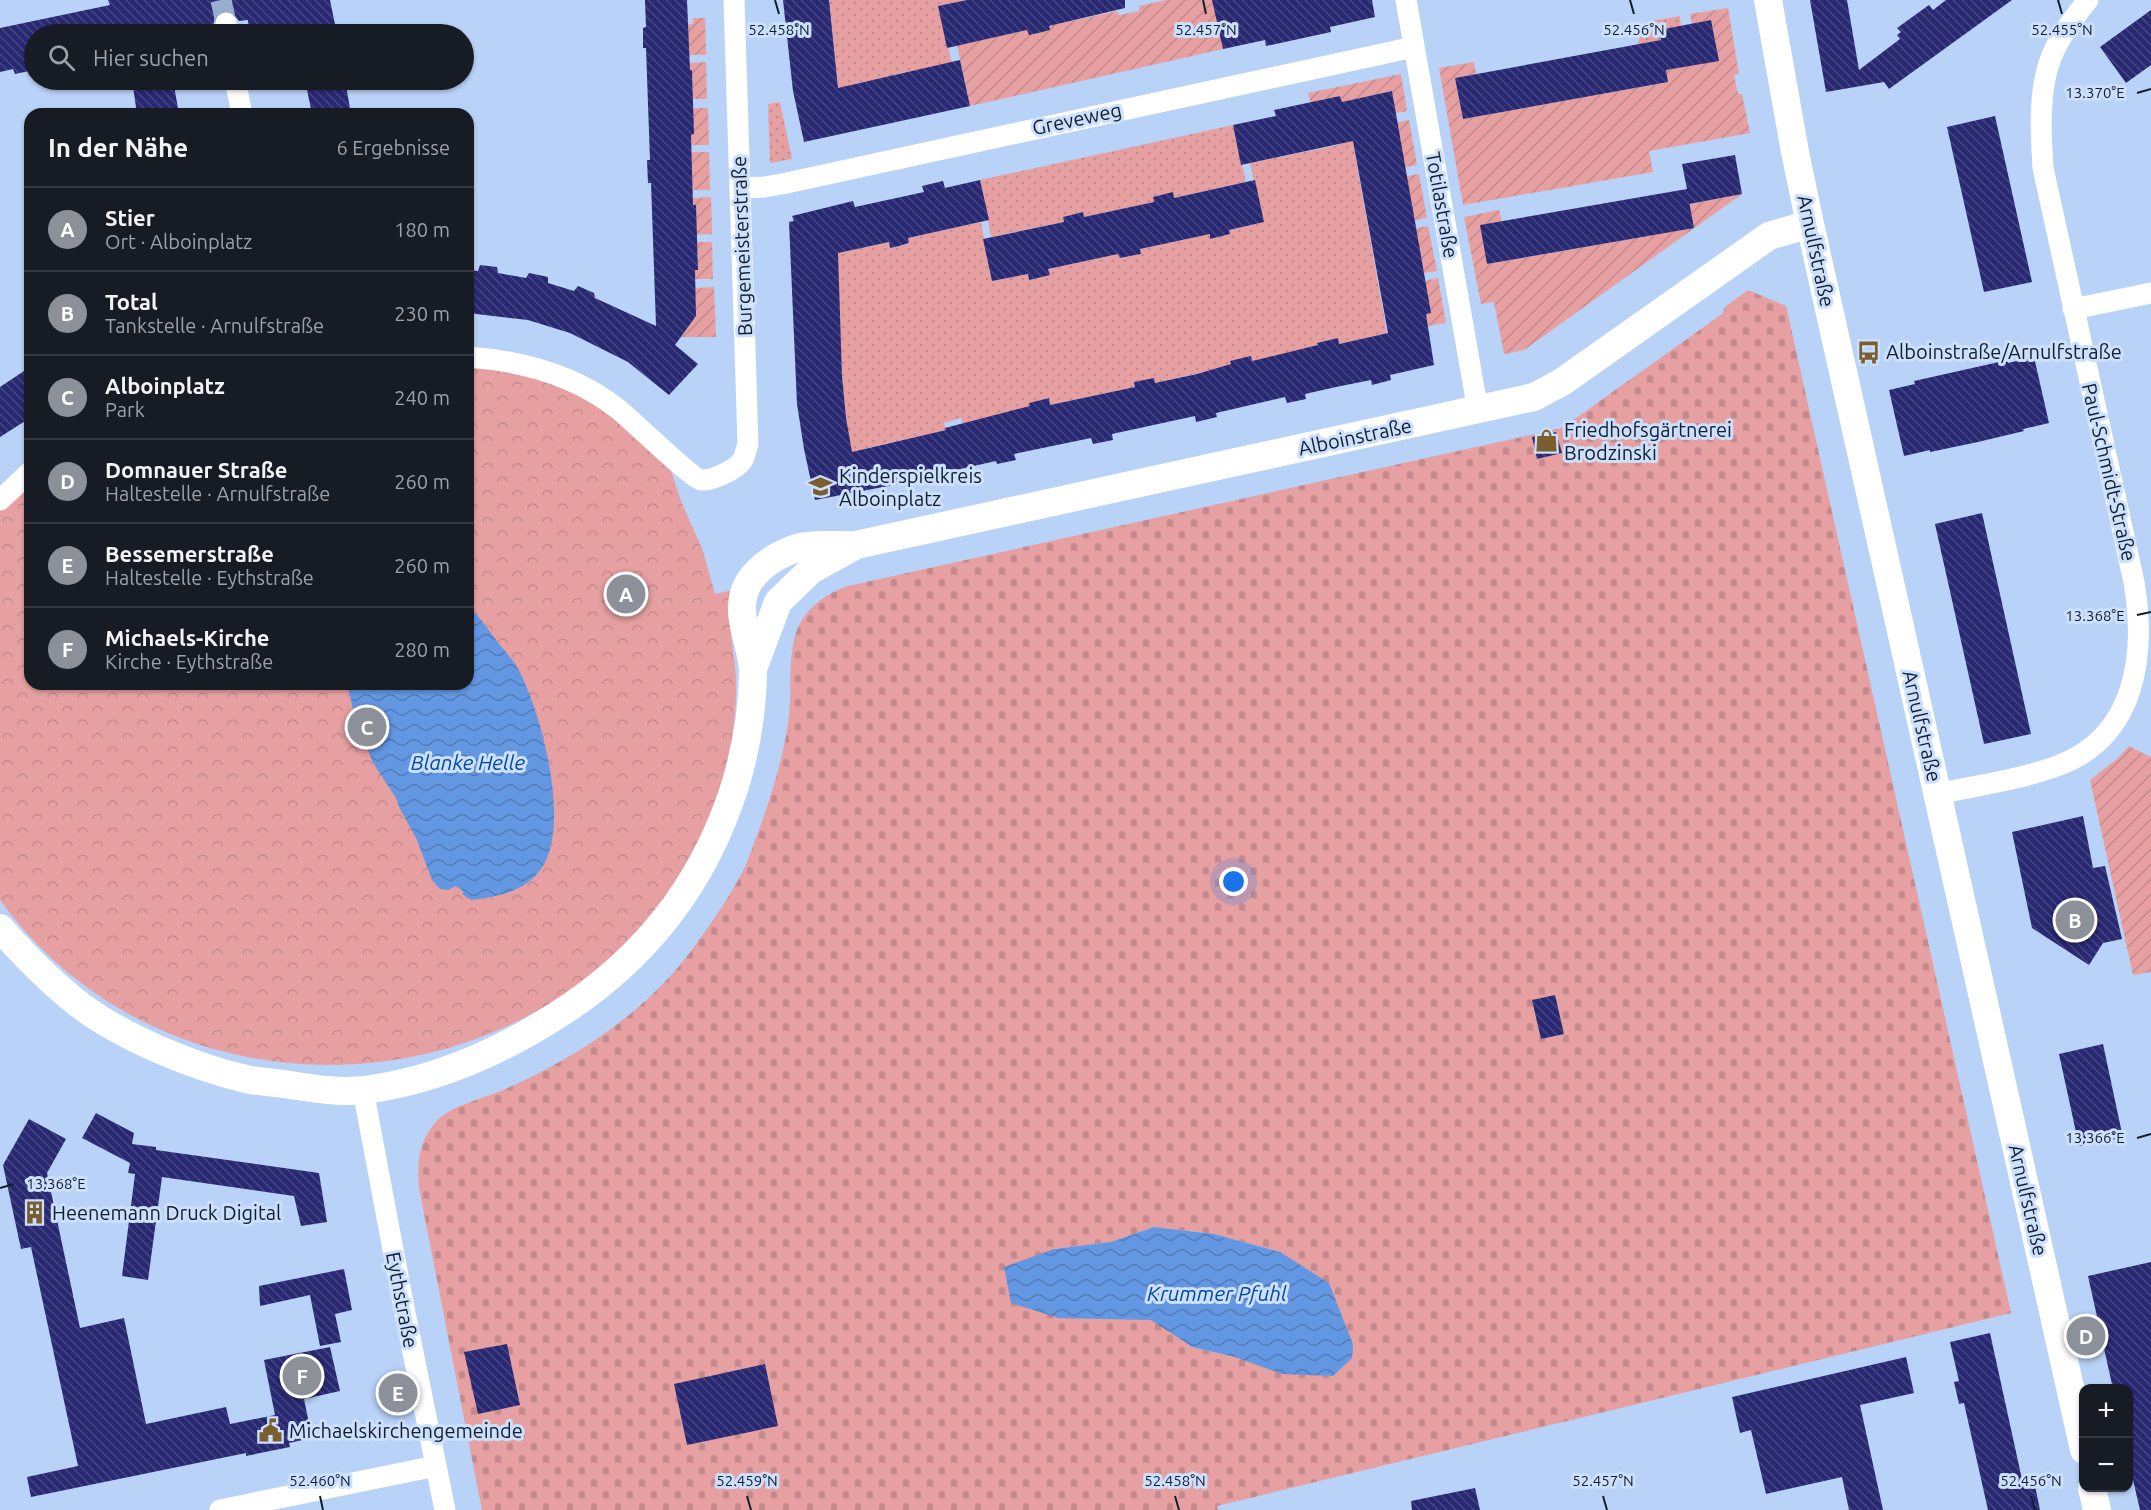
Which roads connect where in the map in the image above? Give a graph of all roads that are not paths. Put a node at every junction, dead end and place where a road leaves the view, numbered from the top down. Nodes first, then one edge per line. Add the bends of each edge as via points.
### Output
1 (734, 0) edge
2 (1406, 0) edge
3 (1768, 0) edge
4 (2088, 0) edge
5 (1414, 46) junction
6 (238, 90) edge
7 (241, 108) edge
8 (740, 188) junction
9 (1810, 224) junction
10 (2151, 293) edge
11 (2073, 309) junction
12 (474, 357) edge
13 (1478, 411) junction
14 (24, 478) edge
15 (0, 500) edge
16 (1937, 794) junction
17 (0, 928) edge
18 (363, 1090) junction
19 (2081, 1438) edge
20 (436, 1466) junction
21 (2093, 1492) edge
22 (219, 1510) edge
23 (445, 1510) edge
24 (2097, 1510) edge

1 - 8 street, Burgemeisterstraße
2 - 5 street, Totilastraße
3 - 9 street, Arnulfstraße
4 - 11 street, Paul-Schmidt-Straße via 2070,22 2050,60 2042,110 2043,168
5 - 8 street, Greveweg via 773,185
5 - 13 street, Totilastraße
6 - 7 street
8 - 12 street, Burgemeisterstraße via 748,444 741,462 717,478 700,480 686,471 638,425 588,388 525,365
9 - 13 street, Alboinstraße via 1769,236 1552,387 1534,397
9 - 16 street, Arnulfstraße
10 - 11 street
11 - 16 street, Paul-Schmidt-Straße via 2139,612 2134,682 2127,702 2111,726 2084,752 2057,766
13 - 18 street, Alboinstraße via 856,545 811,570 778,602 753,669 750,720 740,774 696,875 665,922 627,962 585,997 542,1025 471,1062
14 - 15 street
16 - 19 street, Arnulfstraße
17 - 18 street, Alboinstraße via 35,967 82,1006 159,1049 247,1079 328,1090
18 - 20 street, Eythstraße
20 - 22 street
20 - 23 street, Eythstraße
21 - 24 street

